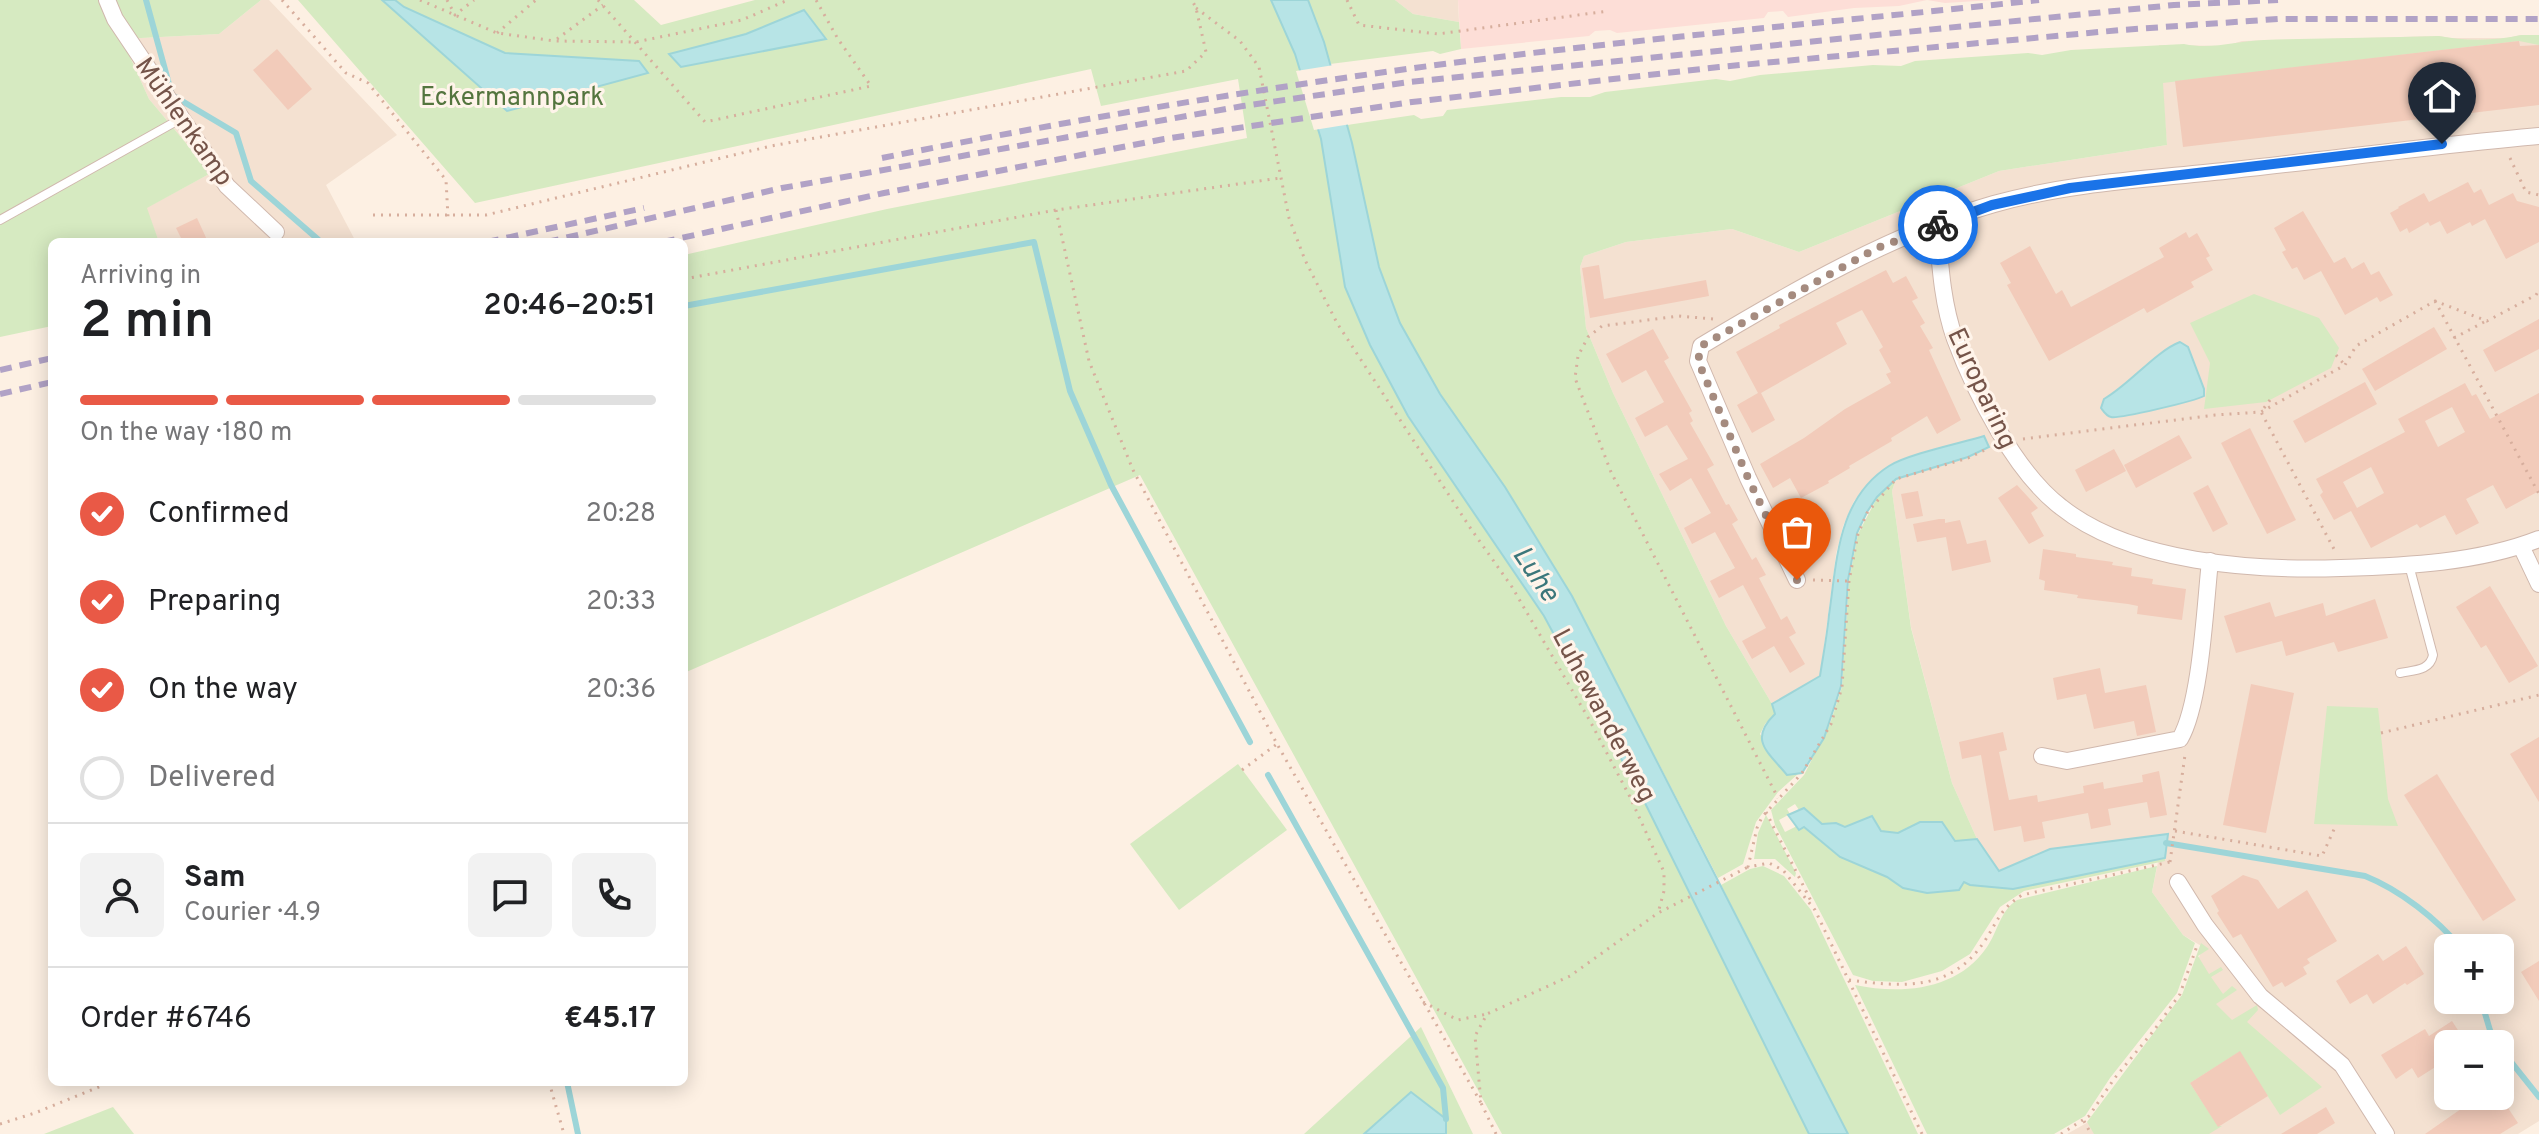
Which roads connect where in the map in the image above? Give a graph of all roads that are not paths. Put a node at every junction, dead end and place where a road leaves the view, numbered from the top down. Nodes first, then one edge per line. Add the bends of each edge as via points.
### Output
1 (107, 0) edge
2 (182, 118) junction
3 (2539, 136) edge
4 (0, 220) edge
5 (1937, 225) junction
6 (276, 232) dead end
7 (2539, 539) edge
8 (2521, 546) junction
9 (2210, 561) junction
10 (2409, 564) junction
11 (1797, 580) dead end
12 (2539, 584) edge
13 (2400, 673) dead end
14 (2042, 756) dead end
15 (2178, 882) road end
16 (2386, 1134) edge

1 - 2 street, Mühlenkamp
2 - 4 lane
2 - 6 street, Mühlenkamp via 227,186
3 - 5 street via 2093,184 1992,205
5 - 9 street, Europaring via 1954,338 2005,441 2030,478 2062,508 2126,543
5 - 11 street via 1877,248 1701,346 1698,361
7 - 8 street, Europaring
8 - 10 street, Europaring
8 - 12 street
9 - 10 street, Europaring via 2308,570
9 - 14 street via 2197,678 2180,739 2067,761
10 - 13 lane via 2433,655 2426,668
15 - 16 street via 2260,996 2342,1065

